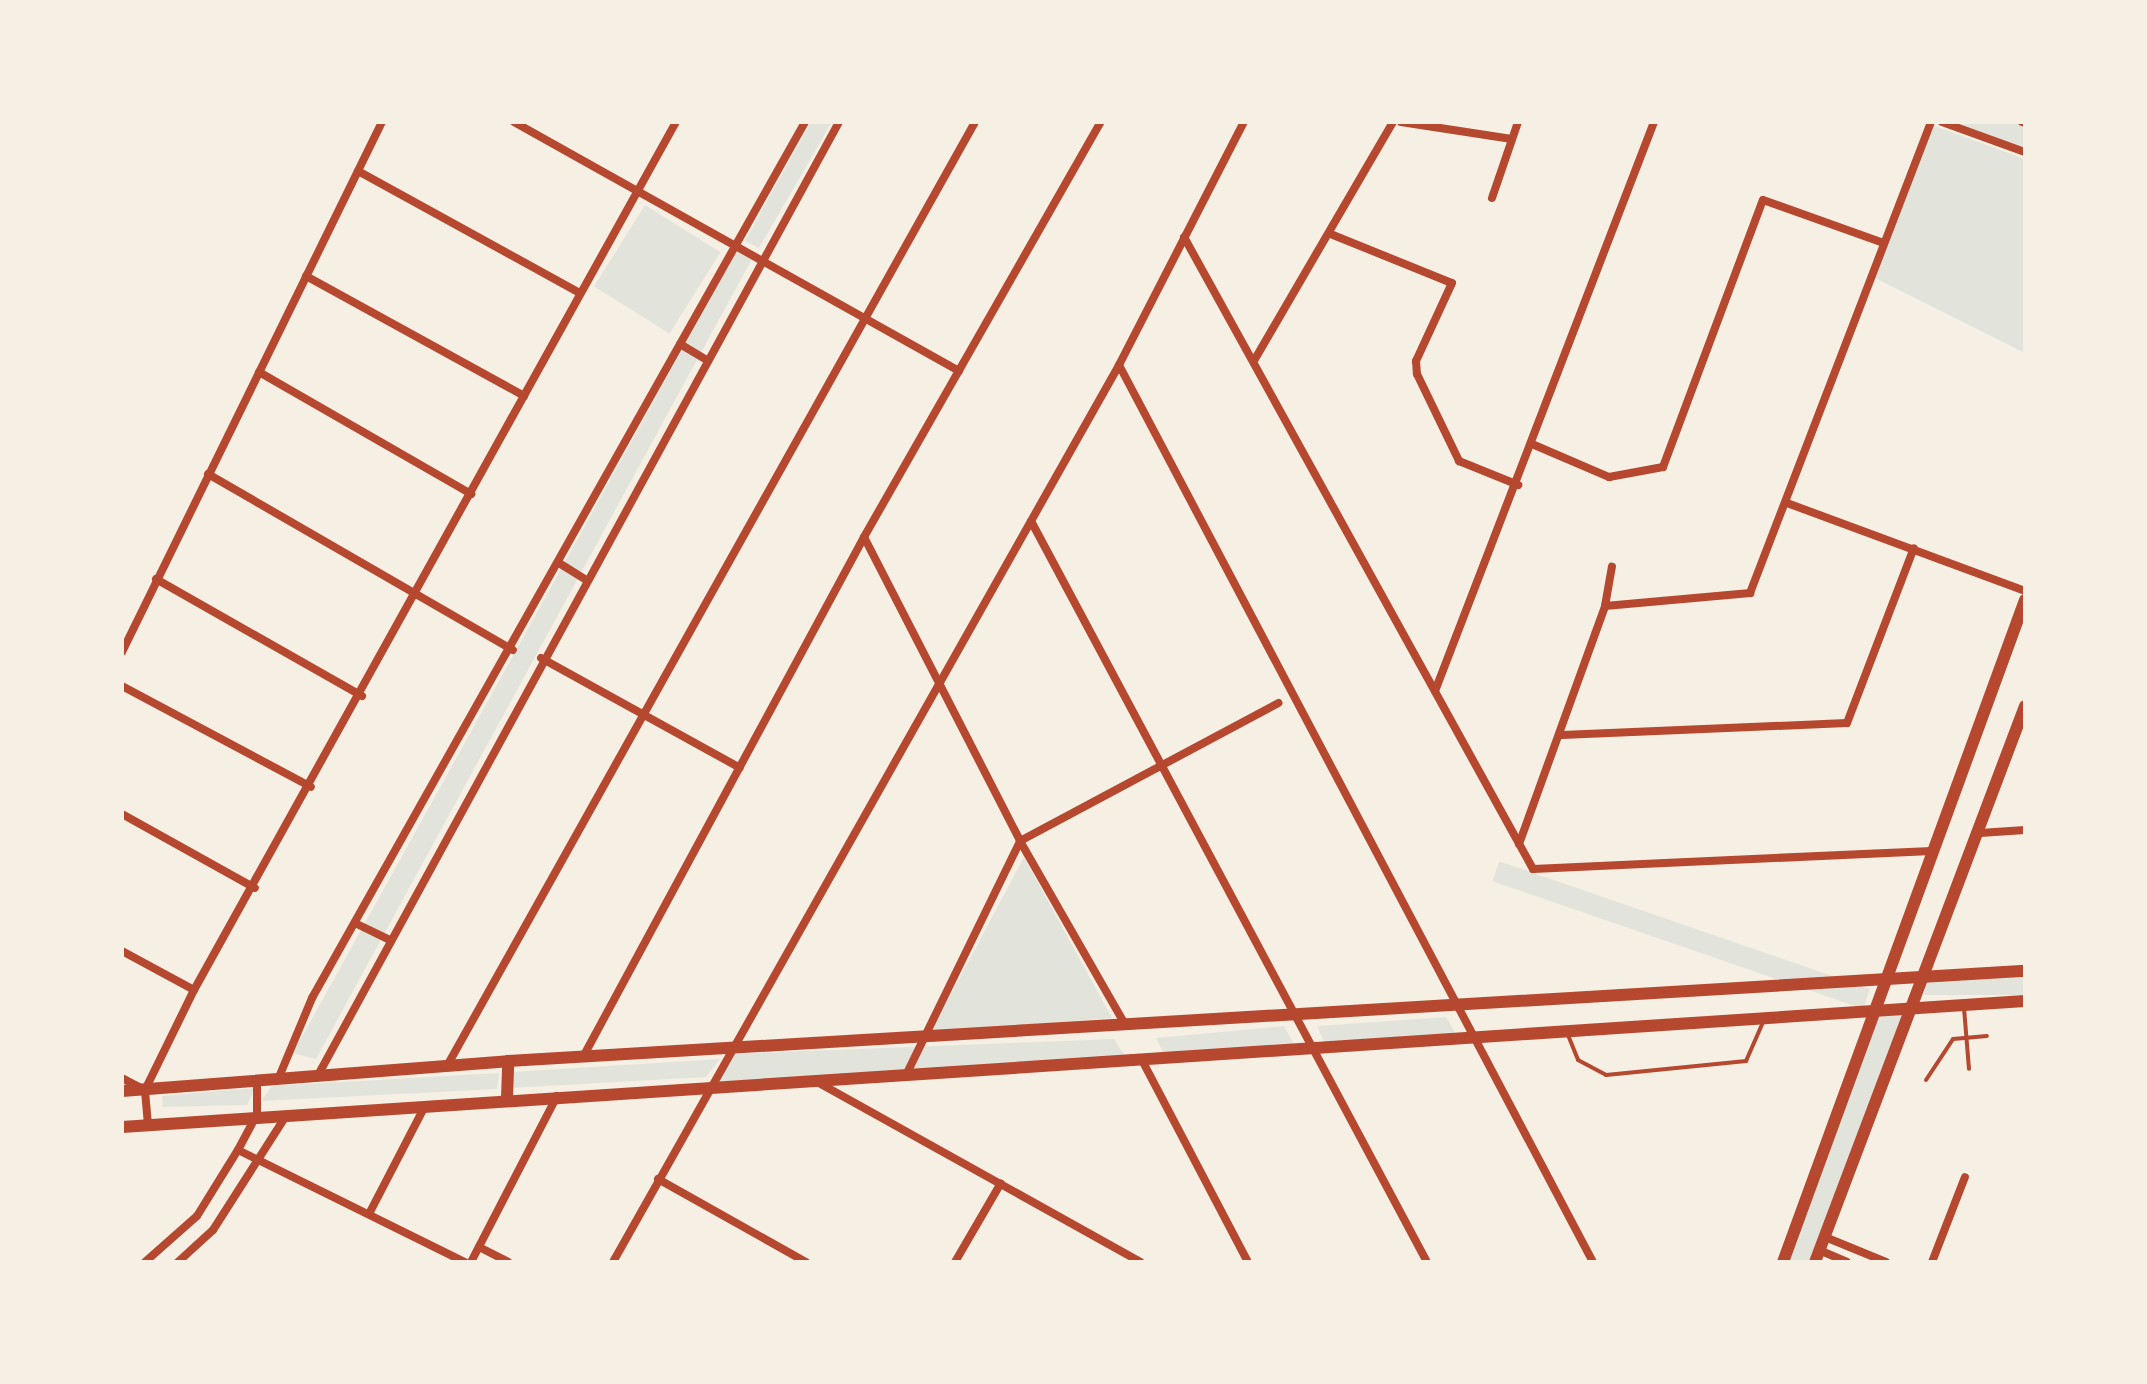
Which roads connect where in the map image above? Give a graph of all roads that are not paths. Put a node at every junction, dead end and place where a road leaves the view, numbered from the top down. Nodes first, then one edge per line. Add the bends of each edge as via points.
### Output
1 (382, 122) edge
2 (514, 122) edge
3 (676, 122) edge
4 (805, 122) edge
5 (839, 122) edge
6 (975, 122) edge
7 (1101, 122) edge
8 (1244, 122) edge
9 (1393, 122) edge
10 (1401, 122) edge
11 (1518, 122) edge
12 (1654, 122) edge
13 (1931, 122) edge
14 (1942, 122) edge
15 (1512, 139) junction
16 (2025, 152) edge
17 (358, 171) junction
18 (633, 191) junction
19 (1492, 198) dead end
20 (1333, 235) junction
21 (1184, 237) junction
22 (736, 243) junction
23 (1884, 243) junction
24 (761, 257) junction
25 (306, 276) junction
26 (578, 292) junction
27 (867, 318) junction
28 (680, 344) junction
29 (705, 359) junction
30 (1255, 359) junction
31 (1119, 365) junction
32 (959, 371) junction
33 (259, 372) junction
34 (524, 396) junction
35 (1532, 444) junction
36 (208, 474) junction
37 (1518, 485) junction
38 (471, 494) junction
39 (1787, 503) junction
40 (1031, 521) junction
41 (864, 537) junction
42 (1914, 548) junction
43 (559, 563) junction
44 (1612, 567) dead end
45 (156, 579) junction
46 (585, 579) junction
47 (2025, 591) edge
48 (415, 593) junction
49 (2025, 600) edge
50 (1605, 606) junction
51 (513, 650) junction
52 (122, 652) edge
53 (541, 658) junction
54 (937, 676) junction
55 (122, 686) edge
56 (1435, 691) junction
57 (362, 696) junction
58 (1278, 703) dead end
59 (2025, 706) edge
60 (645, 715) junction
61 (1562, 735) junction
62 (1160, 764) junction
63 (740, 768) junction
64 (311, 787) junction
65 (122, 814) edge
66 (2025, 830) edge
67 (1980, 833) junction
68 (1020, 841) junction
69 (1519, 844) junction
70 (1932, 851) junction
71 (255, 888) junction
72 (357, 924) junction
73 (388, 939) junction
74 (122, 951) edge
75 (2025, 971) edge
76 (1923, 978) junction
77 (1884, 981) junction
78 (194, 990) junction
79 (2025, 1001) edge
80 (1964, 1006) junction
81 (1459, 1007) junction
82 (1910, 1010) junction
83 (1872, 1013) junction
84 (1297, 1016) junction
85 (1764, 1020) junction
86 (1127, 1028) junction
87 (1567, 1033) junction
88 (1966, 1036) junction
89 (1987, 1036) dead end
90 (925, 1038) junction
91 (1476, 1038) junction
92 (733, 1047) junction
93 (1316, 1051) junction
94 (583, 1057) junction
95 (508, 1061) junction
96 (1144, 1064) junction
97 (447, 1066) junction
98 (1969, 1069) dead end
99 (908, 1071) junction
100 (279, 1077) junction
101 (317, 1077) junction
102 (122, 1078) edge
103 (812, 1079) junction
104 (257, 1080) junction
105 (1926, 1080) dead end
106 (710, 1088) junction
107 (145, 1090) junction
108 (122, 1091) edge
109 (557, 1095) junction
110 (507, 1098) junction
111 (427, 1102) junction
112 (288, 1112) junction
113 (257, 1115) junction
114 (148, 1125) junction
115 (122, 1127) edge
116 (238, 1150) junction
117 (261, 1161) junction
118 (1965, 1177) dead end
119 (658, 1179) junction
120 (1001, 1183) junction
121 (370, 1212) junction
122 (1825, 1237) junction
123 (479, 1247) junction
124 (1817, 1256) edge
125 (145, 1262) edge
126 (178, 1262) edge
127 (468, 1262) edge
128 (508, 1262) edge
129 (613, 1262) edge
130 (806, 1262) edge
131 (955, 1262) edge
132 (1140, 1262) edge
133 (1248, 1262) edge
134 (1427, 1262) edge
135 (1593, 1262) edge
136 (1783, 1262) edge
137 (1847, 1262) edge
138 (1886, 1262) edge
139 (1932, 1262) edge

1 - 17 street
2 - 18 street
3 - 18 street
4 - 22 street
5 - 24 street
6 - 27 street
7 - 32 street
8 - 21 street
9 - 20 street
10 - 15 street
11 - 15 street
12 - 35 street
13 - 23 street
14 - 16 street
15 - 19 street
17 - 25 street
17 - 26 street
18 - 22 street
18 - 26 street
20 - 30 street
20 - 37 street via 1452,283 1416,361 1417,374 1459,461
21 - 30 street
21 - 31 street
22 - 24 street
22 - 28 street
23 - 35 street via 1763,200 1663,467 1609,477
23 - 39 street
24 - 27 street
24 - 29 street
25 - 33 street
25 - 34 street
26 - 34 street
27 - 32 street
27 - 60 street
28 - 29 street
28 - 43 street
29 - 46 street
30 - 56 street
31 - 40 street
31 - 81 street
32 - 41 street
33 - 36 street
33 - 38 street
34 - 38 street
35 - 37 street
36 - 45 street
36 - 48 street
37 - 56 street
38 - 48 street
39 - 42 street
39 - 50 street via 1744,597
40 - 54 street
40 - 62 street
41 - 54 street
41 - 63 street
42 - 47 street
42 - 61 street via 1847,723
43 - 46 street
43 - 51 street
44 - 50 street
45 - 52 street
45 - 57 street
46 - 53 street
48 - 51 street
48 - 57 street
49 - 70 main road
50 - 61 street
51 - 72 street
53 - 60 street
53 - 73 street
54 - 68 street
54 - 92 street
55 - 64 street
56 - 69 street
57 - 64 street
58 - 62 street
59 - 67 main road
60 - 63 street
60 - 97 street
61 - 69 street
62 - 68 street
62 - 84 street
63 - 94 street
64 - 71 street
65 - 71 street
66 - 67 street
67 - 76 main road
68 - 86 street
68 - 90 street
69 - 70 street via 1533,869
70 - 77 main road
71 - 78 street
72 - 73 street
72 - 100 street via 312,998
73 - 101 street
74 - 78 street
75 - 76 main road
76 - 77 main road
76 - 82 main road
77 - 81 main road
77 - 83 main road
78 - 107 street
79 - 80 main road
80 - 82 main road
80 - 88 lane
81 - 84 main road
81 - 91 street
82 - 83 main road
82 - 122 main road
83 - 85 main road
83 - 136 main road
84 - 86 main road
84 - 93 street
85 - 87 main road
85 - 87 lane via 1746,1061 1606,1075 1578,1060
86 - 90 main road
87 - 91 main road
88 - 89 lane
88 - 98 lane
88 - 105 lane via 1936,1055
90 - 92 main road
90 - 99 street
91 - 93 main road
91 - 135 street
92 - 94 main road
92 - 106 street
93 - 96 main road
93 - 134 street
94 - 95 main road
95 - 97 main road
95 - 110 main road
96 - 99 main road
96 - 133 street
97 - 101 main road
99 - 103 main road
100 - 101 main road
100 - 104 main road
102 - 107 street
103 - 106 main road
103 - 120 street
104 - 107 main road
104 - 113 street
106 - 109 main road
106 - 119 street
107 - 108 main road
107 - 114 street
109 - 110 main road
109 - 123 street
110 - 111 main road
111 - 112 main road
111 - 121 street
112 - 113 main road
112 - 117 street
113 - 114 main road
113 - 116 street
114 - 115 main road
116 - 117 street
116 - 125 street via 197,1216
117 - 121 street
117 - 126 street via 213,1230
118 - 139 street
119 - 129 street
119 - 130 street
120 - 131 street
120 - 132 street
121 - 127 street
122 - 124 main road
122 - 138 street
123 - 127 street
123 - 128 street
124 - 137 street

